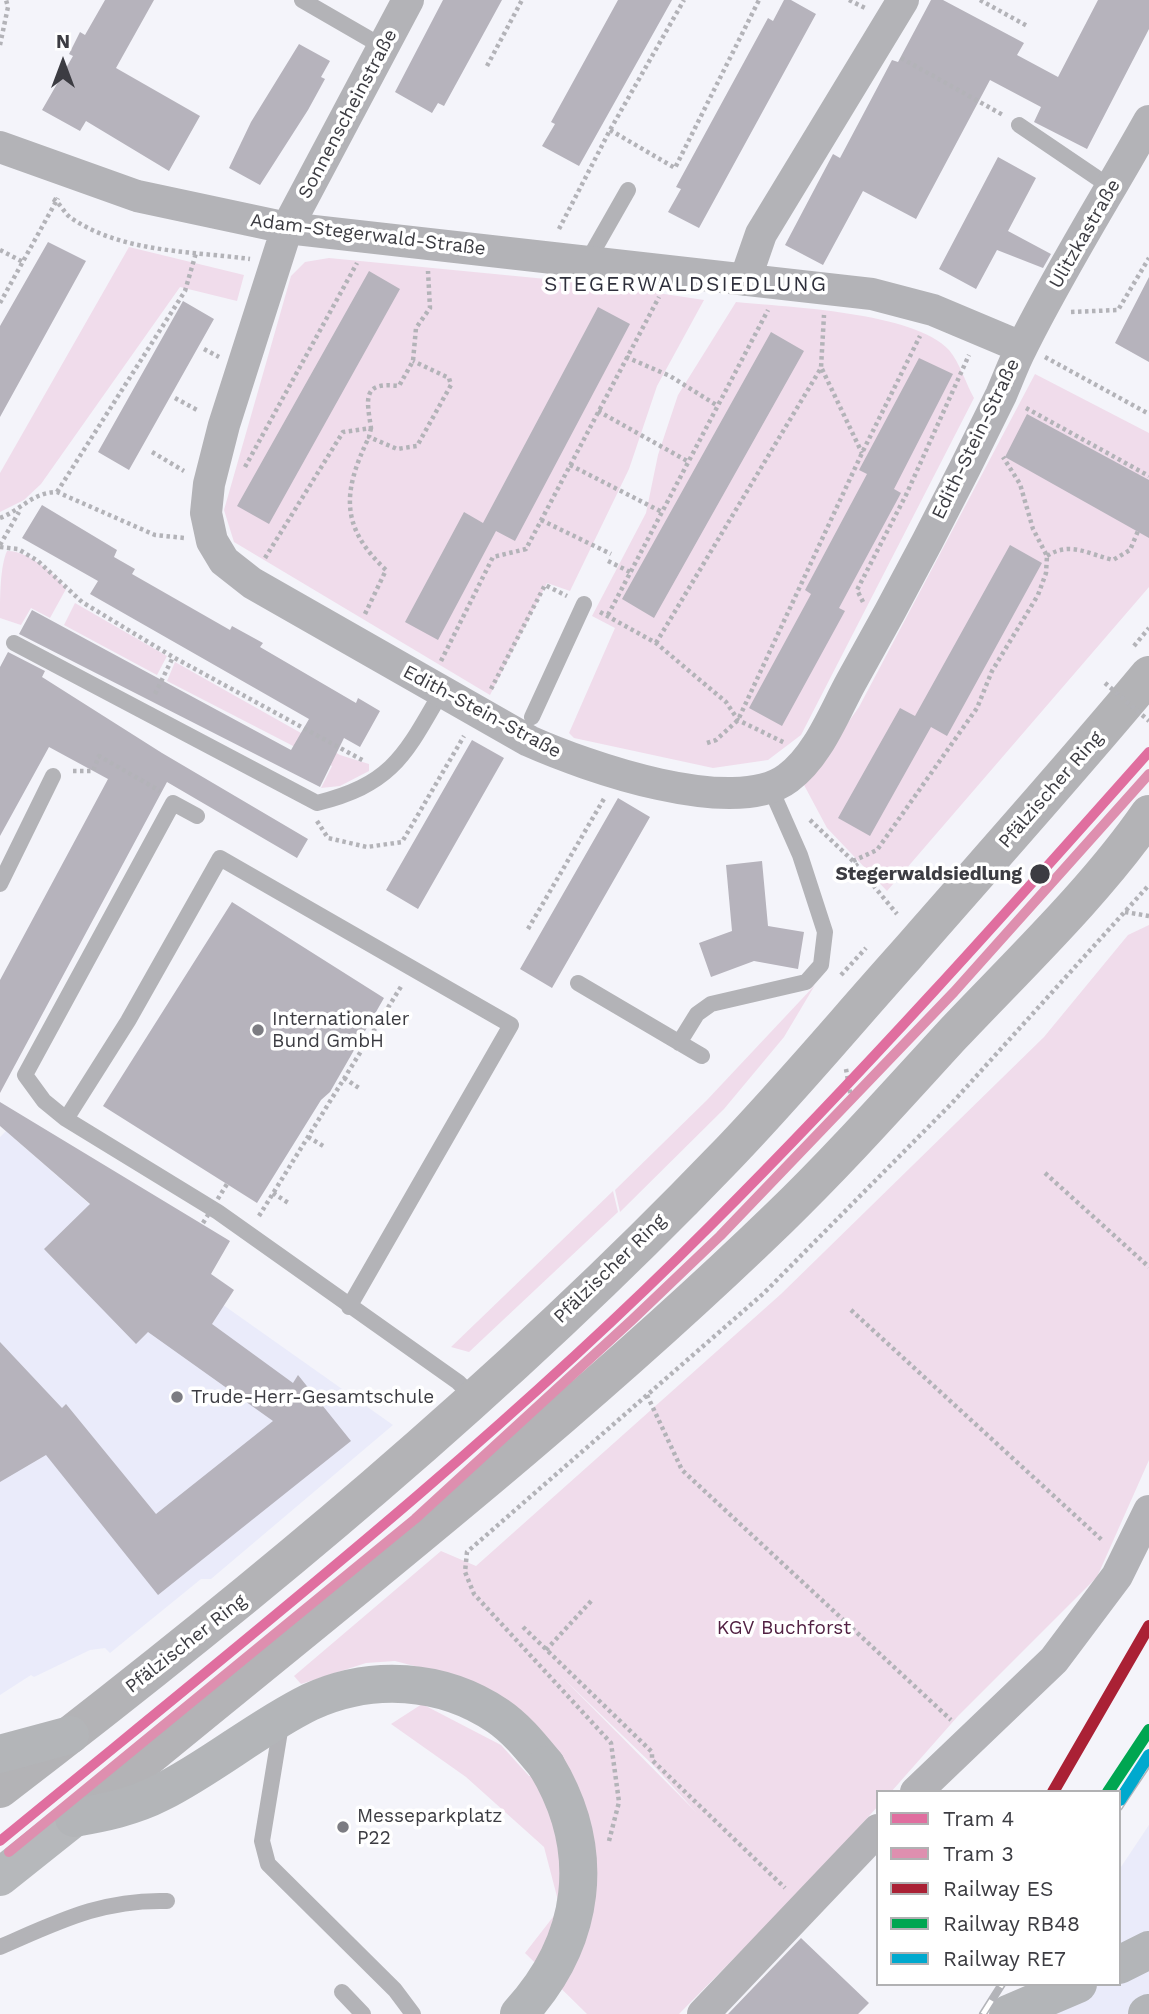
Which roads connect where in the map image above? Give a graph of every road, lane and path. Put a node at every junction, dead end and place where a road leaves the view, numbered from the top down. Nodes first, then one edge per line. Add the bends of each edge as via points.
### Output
1 (6, 0) edge
2 (302, 0) edge
3 (408, 0) edge
4 (522, 0) edge
5 (684, 0) edge
6 (759, 0) edge
7 (903, 0) edge
8 (980, 0) edge
9 (1029, 27) dead end
10 (2, 38) edge
11 (876, 44) junction
12 (0, 46) edge
13 (385, 48) junction
14 (487, 66) dead end
15 (1149, 121) edge
16 (1019, 125) joint
17 (610, 130) junction
18 (3, 153) edge
19 (71, 173) junction
20 (1112, 188) junction
21 (628, 190) dead end
22 (45, 196) dead end
23 (56, 200) junction
24 (286, 228) junction
25 (370, 238) junction
26 (427, 243) junction
27 (0, 250) edge
28 (196, 253) junction
29 (545, 257) junction
30 (1149, 258) edge
31 (23, 262) junction
32 (587, 262) junction
33 (275, 264) junction
34 (672, 272) junction
35 (745, 280) junction
36 (777, 283) junction
37 (825, 289) junction
38 (0, 303) edge
39 (933, 310) junction
40 (1068, 312) dead end
41 (980, 330) junction
42 (1039, 350) junction
43 (626, 357) junction
44 (414, 361) junction
45 (821, 368) junction
46 (995, 405) junction
47 (718, 406) junction
48 (598, 411) junction
49 (1149, 414) edge
50 (371, 428) junction
51 (369, 437) junction
52 (152, 452) dead end
53 (862, 453) junction
54 (689, 462) junction
55 (570, 465) junction
56 (1149, 476) edge
57 (223, 482) junction
58 (57, 492) junction
59 (19, 511) junction
60 (662, 512) junction
61 (0, 518) edge
62 (541, 520) junction
63 (1138, 531) dead end
64 (212, 541) junction
65 (0, 546) edge
66 (611, 554) dead end
67 (1047, 556) junction
68 (608, 561) dead end
69 (630, 572) junction
70 (252, 583) junction
71 (584, 604) dead end
72 (608, 615) dead end
73 (877, 635) junction
74 (352, 640) junction
75 (14, 643) dead end
76 (656, 643) dead end
77 (173, 657) junction
78 (1149, 675) edge
79 (1105, 683) dead end
80 (436, 688) junction
81 (145, 715) junction
82 (532, 717) dead end
83 (1149, 721) edge
84 (707, 743) dead end
85 (397, 764) junction
86 (93, 771) dead end
87 (619, 773) junction
88 (54, 776) dead end
89 (779, 783) junction
90 (162, 792) dead end
91 (1149, 814) edge
92 (197, 816) dead end
93 (853, 862) junction
94 (0, 884) edge
95 (1149, 885) edge
96 (1125, 912) junction
97 (1149, 916) edge
98 (889, 923) dead end
99 (528, 929) dead end
100 (872, 941) dead end
101 (413, 967) junction
102 (838, 977) dead end
103 (578, 984) dead end
104 (679, 1043) junction
105 (702, 1056) dead end
106 (845, 1060) dead end
107 (344, 1078) junction
108 (359, 1088) dead end
109 (861, 1091) dead end
110 (66, 1119) junction
111 (308, 1137) junction
112 (325, 1147) dead end
113 (1045, 1173) dead end
114 (227, 1184) dead end
115 (273, 1193) junction
116 (290, 1204) dead end
117 (202, 1223) dead end
118 (248, 1234) junction
119 (1149, 1267) edge
120 (349, 1307) junction
121 (851, 1310) dead end
122 (646, 1395) junction
123 (474, 1398) junction
124 (1149, 1511) edge
125 (1125, 1561) junction
126 (593, 1599) dead end
127 (523, 1628) dead end
128 (547, 1650) junction
129 (285, 1716) junction
130 (70, 1735) junction
131 (970, 1738) junction
132 (0, 1754) edge
133 (0, 1790) edge
134 (918, 1790) edge
135 (74, 1818) junction
136 (876, 1832) edge
137 (606, 1853) dead end
138 (0, 1877) edge
139 (167, 1901) dead end
140 (803, 1906) junction
141 (0, 1947) edge
142 (1149, 1950) edge
143 (1121, 1964) edge
144 (1073, 1986) edge
145 (342, 1992) dead end
146 (363, 2014) edge
147 (413, 2014) edge
148 (519, 2014) edge
149 (703, 2014) edge
150 (1008, 2014) edge

1 - 10 path
2 - 13 lane
3 - 13 street, Sonnenscheinstraße
4 - 14 path
5 - 17 path
6 - 17 path via 675,168
7 - 11 street
8 - 9 path
10 - 12 path
11 - 16 path
11 - 35 street via 761,234
13 - 24 street, Sonnenscheinstraße
15 - 20 street, Ulitzkastraße
16 - 20 lane
17 - 29 path
18 - 19 street, Adam-Stegerwald-Straße
19 - 23 path
19 - 24 street, Adam-Stegerwald-Straße via 137,196
20 - 42 street, Ulitzkastraße
21 - 32 lane
22 - 23 path
23 - 28 path via 70,218 125,242
23 - 31 path
24 - 25 street, Adam-Stegerwald-Straße
24 - 33 street, Edith-Stein-Straße
25 - 26 street, Adam-Stegerwald-Straße
25 - 57 path
26 - 29 street, Adam-Stegerwald-Straße
26 - 44 path via 429,308 416,328
27 - 31 path
28 - 33 path
28 - 58 path via 185,291
29 - 32 street, Adam-Stegerwald-Straße
30 - 40 path via 1118,310
31 - 38 path
32 - 34 street, Adam-Stegerwald-Straße
33 - 57 street, Edith-Stein-Straße via 240,368
34 - 35 street, Adam-Stegerwald-Straße
34 - 43 path
35 - 36 street, Adam-Stegerwald-Straße
36 - 37 street, Adam-Stegerwald-Straße
36 - 47 path via 774,300
37 - 39 street, Adam-Stegerwald-Straße via 903,300
37 - 45 path
39 - 41 street, Adam-Stegerwald-Straße
39 - 53 path
41 - 42 street, Adam-Stegerwald-Straße
41 - 73 path via 906,495 857,590
42 - 46 street, Edith-Stein-Straße
42 - 49 path
43 - 47 path via 670,376
43 - 48 path
44 - 50 path via 399,386 371,390 366,398
44 - 51 path via 449,378 451,385 417,446 397,449
45 - 53 path
45 - 76 path
46 - 56 path
46 - 67 path via 1001,453 1020,484
46 - 73 street, Edith-Stein-Straße
47 - 54 path
48 - 54 path
48 - 55 path
50 - 51 path
50 - 70 path via 343,432
51 - 74 path via 349,485 349,506 368,553 386,570
52 - 57 path
53 - 84 path via 738,720
54 - 60 path
55 - 60 path
55 - 62 path
57 - 64 street, Edith-Stein-Straße via 206,513
58 - 59 path via 32,498
58 - 64 path via 155,535
59 - 61 path
59 - 65 path
60 - 69 path
62 - 66 path
62 - 80 path via 526,549 493,557
63 - 67 path via 1130,550 1113,560 1071,547 1060,547
64 - 70 street, Edith-Stein-Straße via 225,561
65 - 77 path via 18,549 38,561 82,602
67 - 93 path via 1038,595 992,671 977,708 877,850
68 - 69 path
69 - 72 path
70 - 74 street, Edith-Stein-Straße
71 - 82 lane
73 - 89 street, Edith-Stein-Straße via 811,755
74 - 80 street, Edith-Stein-Straße
75 - 81 lane
77 - 81 path
77 - 85 path via 362,761
78 - 123 main road, Pfälzischer Ring via 1040,805 724,1158
79 - 83 path, bridge
80 - 85 lane
80 - 87 street, Edith-Stein-Straße via 529,741 571,760
81 - 85 lane via 317,803 354,793
86 - 90 path via 99,756
87 - 89 street, Edith-Stein-Straße via 709,792 742,792
87 - 99 path
88 - 94 lane
89 - 93 path via 812,824
89 - 104 lane via 825,932 821,965 806,982 710,1004 697,1014
91 - 135 main road via 1126,846 1005,979 779,1218 437,1522
92 - 110 lane via 173,803 25,1075 44,1101
93 - 98 path via 897,914
95 - 96 path
96 - 97 path
96 - 122 path via 953,1103 764,1293
100 - 102 path
101 - 107 path
101 - 110 lane via 220,858 128,1021
101 - 120 lane via 511,1025
103 - 104 lane
104 - 105 lane
106 - 109 path via 852,1101
107 - 108 path
107 - 111 path
110 - 118 lane
111 - 112 path
111 - 115 path
113 - 119 path
114 - 117 path, bridge
115 - 116 path
115 - 118 path
118 - 120 lane
120 - 123 lane
121 - 125 path
122 - 131 path via 682,1470
122 - 137 path via 467,1552 465,1572 474,1594 611,1743 618,1802
123 - 130 main road, Pfälzischer Ring via 264,1583
124 - 125 street
125 - 131 street via 1054,1660
126 - 128 path
127 - 128 path
128 - 140 path via 652,1752 652,1760
129 - 135 highway via 160,1794 103,1814
129 - 147 lane via 262,1841 268,1864 395,1990
129 - 148 highway, bridge via 344,1690 376,1684 421,1686 473,1701 499,1717 546,1765 567,1806 576,1838 576,1907 554,1969
130 - 132 highway
130 - 133 main road, Pfälzischer Ring
131 - 134 street
135 - 138 main road
136 - 140 street
139 - 141 lane via 99,1906
140 - 149 street
142 - 143 highway
144 - 150 highway
145 - 146 lane

